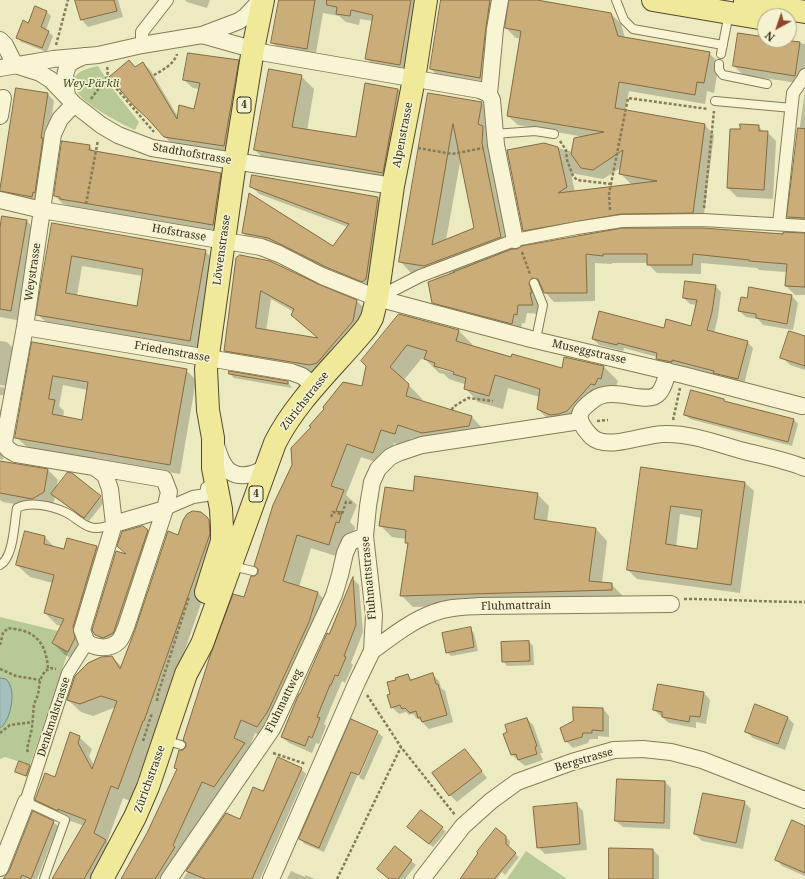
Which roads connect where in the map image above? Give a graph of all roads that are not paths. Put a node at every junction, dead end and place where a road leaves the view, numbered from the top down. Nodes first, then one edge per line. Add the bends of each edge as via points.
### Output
1 (167, 0) edge
2 (262, 0) edge
3 (426, 0) edge
4 (500, 0) edge
5 (616, 0) edge
6 (653, 0) edge
7 (732, 6) edge
8 (805, 12) edge
9 (757, 16) edge
10 (202, 36) junction
11 (0, 40) edge
12 (142, 45) junction
13 (723, 45) junction
14 (253, 49) junction
15 (721, 54) dead end
16 (85, 56) junction
17 (719, 64) dead end
18 (8, 67) edge
19 (805, 74) edge
20 (414, 78) junction
21 (767, 84) dead end
22 (489, 94) junction
23 (3, 98) dead end
24 (76, 101) junction
25 (715, 101) road end
26 (792, 108) junction
27 (0, 116) edge
28 (554, 137) road end
29 (495, 140) junction
30 (235, 162) junction
31 (393, 186) junction
32 (0, 200) edge
33 (42, 210) junction
34 (779, 224) junction
35 (805, 226) edge
36 (223, 240) junction
37 (518, 245) junction
38 (381, 271) joint
39 (534, 283) road end
40 (377, 298) junction
41 (25, 327) junction
42 (536, 340) junction
43 (207, 358) junction
44 (668, 371) junction
45 (316, 386) junction
46 (802, 406) dead end
47 (587, 421) junction
48 (213, 438) junction
49 (94, 467) junction
50 (265, 468) junction
51 (805, 468) edge
52 (214, 495) junction
53 (165, 509) junction
54 (114, 524) junction
55 (222, 528) junction
56 (365, 536) junction
57 (1, 565) edge
58 (231, 565) junction
59 (252, 571) dead end
60 (671, 604) road end
61 (87, 643) junction
62 (372, 650) junction
63 (186, 674) junction
64 (805, 800) edge
65 (26, 802) junction
66 (0, 868) edge
67 (44, 879) edge
68 (102, 879) edge
69 (169, 879) edge
70 (271, 879) edge
71 (422, 879) edge

1 - 12 street via 142,32
2 - 10 street via 239,21
2 - 14 main road, Löwenstrasse / 4
3 - 20 main road, Alpenstrasse / 4
4 - 22 street
5 - 13 lane via 624,20 633,29
6 - 7 main road
7 - 8 main road
7 - 9 main road
7 - 13 lane
10 - 12 street
10 - 14 street
11 - 18 street via 5,45
12 - 16 street
13 - 15 lane
14 - 20 street
14 - 30 main road, Löwenstrasse / 4
16 - 18 street
16 - 24 street via 71,62 66,72 65,83
17 - 21 lane via 719,70 723,75
18 - 24 street, Stadthofstrasse via 40,73
19 - 26 street via 793,93
20 - 22 street via 480,90
20 - 31 main road, Alpenstrasse / 4
22 - 29 street via 492,100
23 - 27 street
24 - 30 street, Stadthofstrasse via 101,126 141,144
24 - 33 street, Weystrasse via 54,129
25 - 26 lane
26 - 34 street
28 - 29 lane via 535,131
29 - 37 street
30 - 31 street, Stadthofstrasse
30 - 36 main road, Löwenstrasse / 4
31 - 38 main road, Alpenstrasse / 4
32 - 33 street, Hofstrasse
33 - 36 street, Hofstrasse
33 - 41 street, Weystrasse
34 - 35 street
34 - 37 street via 703,220 622,221 577,228
36 - 40 street, Hofstrasse via 261,247
36 - 43 main road, Löwenstrasse / 4
37 - 40 street via 420,276
38 - 40 main road, Zürichstrasse / 4
39 - 42 lane via 543,305
40 - 42 street, Museggstrasse
40 - 45 main road, Zürichstrasse / 4 via 367,327
41 - 43 street, Friedenstrasse
41 - 49 street, Weystrasse via 5,447 16,454
42 - 44 street, Museggstrasse
43 - 45 street, Friedenstrasse via 291,372
43 - 48 main road, Löwenstrasse / 4 via 205,378
44 - 46 street, Museggstrasse
44 - 47 street via 656,397 649,399 615,393 603,394 584,408 580,416
45 - 50 main road, Zürichstrasse / 4 via 280,433
47 - 51 street via 591,437 598,441 623,441 654,434 681,434
47 - 56 street, Fluhmattstrasse via 422,445 390,457 378,469 372,482
48 - 50 street via 223,463 234,474 247,476
48 - 52 main road, Löwenstrasse / 4
49 - 53 street via 164,480 169,492
49 - 54 street via 104,475 110,489
50 - 58 main road, Zürichstrasse / 4
52 - 53 street via 193,497
52 - 55 main road, Zürichstrasse / 4
53 - 54 street
53 - 61 street via 126,627 119,641 102,648
54 - 57 lane via 101,528 90,527 65,512 47,506 24,504 17,508 10,552
54 - 61 street via 82,626
55 - 58 lane via 227,538 224,558
55 - 63 main road, Zürichstrasse / 4 via 222,541 191,638
56 - 62 street, Fluhmattstrasse via 374,615
56 - 69 street, Fluhmattweg via 350,542 334,595 278,719
58 - 59 lane
58 - 63 main road, Zürichstrasse / 4 via 202,644
60 - 62 street, Fluhmattrain via 455,608 434,613 411,624
61 - 65 street, Denkmalstrasse via 68,673
62 - 70 street, Fluhmattstrasse
63 - 68 main road, Zürichstrasse / 4 via 172,742
64 - 71 street, Bergstrasse via 702,760 671,752 643,749 614,750 517,782 463,826
65 - 66 street, Denkmalstrasse
65 - 67 lane via 66,820

